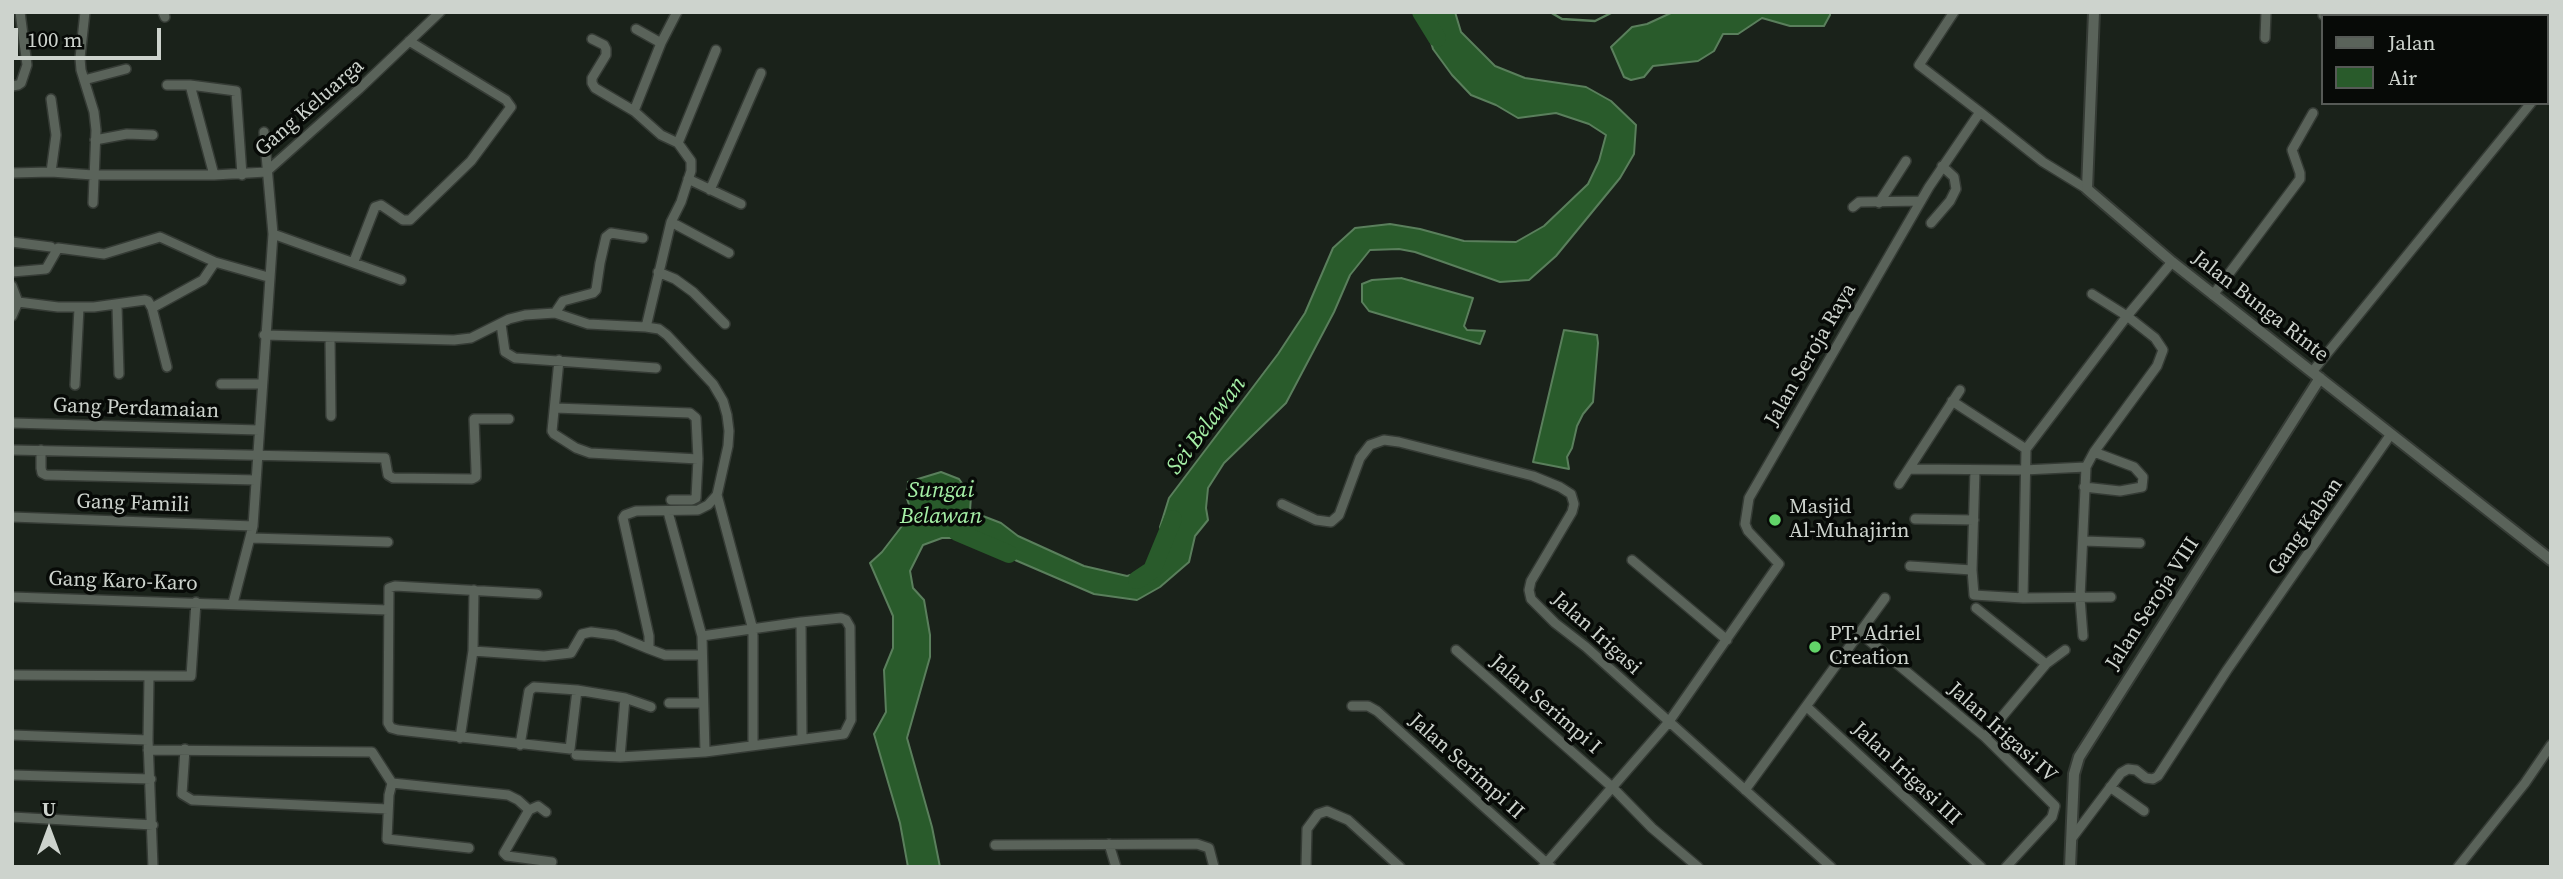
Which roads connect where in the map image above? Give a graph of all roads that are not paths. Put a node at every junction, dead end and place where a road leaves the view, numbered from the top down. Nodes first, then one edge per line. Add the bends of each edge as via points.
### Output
1 (20, 12) edge
2 (85, 12) edge
3 (440, 12) edge
4 (677, 12) edge
5 (1954, 12) edge
6 (2094, 12) edge
7 (2266, 12) edge
8 (636, 29) dead end
9 (2265, 38) dead end
10 (592, 39) dead end
11 (409, 41) junction
12 (661, 43) junction
13 (716, 50) dead end
14 (126, 69) dead end
15 (761, 73) dead end
16 (84, 80) junction
17 (167, 85) dead end
18 (190, 85) junction
19 (12, 86) edge
20 (51, 99) dead end
21 (2530, 105) edge
22 (634, 111) junction
23 (1980, 111) junction
24 (2313, 113) dead end
25 (264, 132) dead end
26 (153, 135) dead end
27 (95, 140) junction
28 (678, 143) junction
29 (1906, 161) dead end
30 (1942, 166) junction
31 (51, 172) junction
32 (267, 172) junction
33 (12, 173) edge
34 (93, 175) junction
35 (214, 175) junction
36 (242, 175) junction
37 (688, 179) junction
38 (2087, 189) junction
39 (710, 190) junction
40 (1921, 201) junction
41 (93, 203) dead end
42 (1878, 203) junction
43 (741, 204) dead end
44 (1853, 207) dead end
45 (671, 222) junction
46 (1931, 223) dead end
47 (273, 234) junction
48 (643, 238) dead end
49 (12, 242) edge
50 (51, 247) dead end
51 (729, 253) dead end
52 (354, 261) junction
53 (215, 262) junction
54 (2172, 262) junction
55 (12, 272) edge
56 (658, 272) junction
57 (268, 277) junction
58 (401, 279) dead end
59 (12, 286) edge
60 (2092, 294) dead end
61 (2213, 295) junction
62 (18, 302) junction
63 (117, 306) junction
64 (79, 308) junction
65 (152, 308) junction
66 (555, 313) junction
67 (12, 316) edge
68 (2127, 316) junction
69 (501, 324) junction
70 (726, 324) dead end
71 (646, 327) junction
72 (264, 335) junction
73 (330, 338) junction
74 (559, 360) junction
75 (167, 366) dead end
76 (656, 368) dead end
77 (119, 374) dead end
78 (2316, 375) junction
79 (221, 384) dead end
80 (261, 384) junction
81 (75, 385) dead end
82 (1960, 390) dead end
83 (1952, 401) junction
84 (555, 408) junction
85 (331, 416) dead end
86 (509, 419) dead end
87 (12, 423) edge
88 (260, 430) junction
89 (2391, 434) junction
90 (2026, 449) junction
91 (12, 450) edge
92 (41, 450) junction
93 (2094, 452) junction
94 (258, 454) junction
95 (698, 459) junction
96 (2086, 467) junction
97 (1910, 469) junction
98 (1975, 470) junction
99 (2024, 470) junction
100 (256, 480) junction
101 (1899, 484) dead end
102 (2084, 487) junction
103 (717, 495) junction
104 (671, 500) dead end
105 (1282, 504) dead end
106 (668, 512) junction
107 (12, 517) edge
108 (1915, 519) dead end
109 (1974, 520) junction
110 (253, 526) junction
111 (251, 538) junction
112 (2084, 541) junction
113 (388, 542) dead end
114 (2140, 543) dead end
115 (1632, 560) dead end
116 (2551, 560) edge
117 (1910, 566) dead end
118 (1972, 570) junction
119 (474, 590) junction
120 (537, 594) dead end
121 (12, 597) edge
122 (2111, 597) dead end
123 (1885, 598) dead end
124 (2024, 598) junction
125 (2080, 598) junction
126 (196, 602) junction
127 (233, 603) junction
128 (1976, 608) dead end
129 (388, 610) junction
130 (801, 622) junction
131 (753, 630) junction
132 (1860, 633) junction
133 (702, 636) junction
134 (2082, 636) dead end
135 (1727, 640) junction
136 (649, 649) junction
137 (1456, 650) dead end
138 (2064, 650) dead end
139 (473, 651) junction
140 (701, 655) junction
141 (2046, 664) junction
142 (12, 675) edge
143 (149, 677) junction
144 (577, 690) junction
145 (625, 698) junction
146 (702, 703) junction
147 (669, 704) dead end
148 (651, 706) dead end
149 (1352, 706) dead end
150 (1807, 707) junction
151 (1668, 723) junction
152 (12, 735) edge
153 (1985, 737) junction
154 (460, 738) junction
155 (802, 739) junction
156 (148, 745) junction
157 (520, 745) junction
158 (753, 745) junction
159 (2551, 746) edge
160 (185, 749) junction
161 (705, 751) junction
162 (576, 755) dead end
163 (620, 757) junction
164 (12, 775) edge
165 (151, 779) junction
166 (392, 783) junction
167 (1612, 787) junction
168 (2110, 787) junction
169 (1745, 790) junction
170 (2073, 802) junction
171 (524, 806) junction
172 (2055, 806) junction
173 (388, 809) junction
174 (2144, 811) dead end
175 (546, 813) dead end
176 (12, 817) edge
177 (153, 825) junction
178 (2072, 838) junction
179 (1109, 844) junction
180 (995, 845) dead end
181 (469, 848) dead end
182 (552, 862) dead end
183 (1547, 865) edge
184 (153, 867) edge
185 (1116, 867) edge
186 (1214, 867) edge
187 (1306, 867) edge
188 (1400, 867) edge
189 (1698, 867) edge
190 (1830, 867) edge
191 (1981, 867) edge
192 (2006, 867) edge
193 (2070, 867) edge
194 (2458, 867) edge

1 - 19 street via 27,65 21,83
2 - 16 street via 80,58
3 - 11 street, Gang Keluarga
4 - 12 street
5 - 23 street via 1919,65
6 - 38 street
7 - 9 street
8 - 12 street
10 - 22 street via 604,45 606,55 592,83
11 - 32 street, Gang Keluarga
11 - 52 street via 512,107 471,162 410,220 381,205 375,207
12 - 22 street
13 - 28 street
14 - 16 street
15 - 39 street
16 - 27 street via 94,111
17 - 18 street
18 - 35 street
18 - 36 street via 236,92
20 - 31 street via 56,135
21 - 78 street
22 - 28 street
23 - 30 street, Jalan Seroja Raya
23 - 38 street via 2043,162
24 - 61 street via 2292,150 2300,179
25 - 32 street
26 - 27 street
27 - 34 street
28 - 37 street via 691,161
29 - 42 street
30 - 40 street, Jalan Seroja Raya
30 - 46 street via 1954,177 1955,189
31 - 33 street, Gang Keluarga
31 - 34 street, Gang Keluarga
32 - 36 street, Gang Keluarga
32 - 47 street
34 - 35 street, Gang Keluarga
34 - 41 street
35 - 36 street, Gang Keluarga
37 - 39 street
37 - 45 street
38 - 54 street, Jalan Bunga Rinte
39 - 43 street
40 - 42 street
40 - 135 street, Jalan Seroja Raya via 1749,498 1745,524 1779,564
42 - 44 street via 1859,202
45 - 51 street
45 - 56 street
47 - 52 street
47 - 57 street
48 - 66 street via 611,233 606,237 595,291 563,301
49 - 50 street
52 - 58 street
53 - 55 street via 154,236 112,253 58,248 46,269
53 - 57 street
53 - 65 street via 204,279
54 - 61 street, Jalan Bunga Rinte
54 - 68 street
56 - 70 street via 676,279
56 - 71 street
57 - 72 street
59 - 62 street
60 - 68 street
61 - 78 street, Jalan Bunga Rinte
62 - 64 street
62 - 67 street
63 - 64 street
63 - 65 street via 148,300
63 - 77 street
64 - 81 street
65 - 75 street
66 - 69 street via 525,315
66 - 71 street via 588,324
68 - 90 street
68 - 93 street via 2161,345 2162,357
69 - 73 street via 471,338 454,340
69 - 74 street via 508,355
71 - 103 street via 667,335 723,401 729,430
72 - 73 street
72 - 80 street
73 - 85 street
74 - 76 street
74 - 84 street
78 - 89 street, Jalan Bunga Rinte
78 - 170 street, Jalan Seroja VIII via 2079,757
79 - 80 street
80 - 88 street
82 - 83 street
83 - 90 street
83 - 97 street
84 - 95 street via 554,434 590,453
84 - 95 street via 690,413 696,418
86 - 94 street via 474,419 476,477 472,479 393,478 388,475 385,458
87 - 88 street, Gang Perdamaian
88 - 94 street
89 - 116 street, Jalan Bunga Rinte
89 - 168 street, Gang Kaban via 2158,776 2146,778 2128,769
90 - 99 street
91 - 92 street
92 - 94 street
92 - 100 street via 41,468 46,475
93 - 96 street
93 - 102 street via 2134,467 2143,477 2142,487 2120,491
94 - 100 street
95 - 104 street via 696,498
96 - 99 street
96 - 102 street
97 - 98 street
97 - 101 street
98 - 99 street
98 - 109 street
99 - 124 street
100 - 110 street
102 - 112 street
103 - 106 street via 698,510
103 - 131 street
105 - 151 street, Jalan Irigasi via 1331,522 1339,515 1360,458 1370,445 1384,440 1533,476 1560,487 1571,494 1572,512 1531,581 1531,599
106 - 133 street
106 - 136 street via 636,511 623,518
107 - 110 street, Gang Famili
108 - 109 street
109 - 118 street
110 - 111 street
111 - 113 street
111 - 127 street
112 - 114 street
112 - 125 street
115 - 135 street
117 - 118 street
118 - 124 street via 1974,595
119 - 120 street
119 - 129 street via 391,586
119 - 139 street
121 - 126 street, Gang Karo-Karo
122 - 125 street
123 - 132 street
124 - 125 street
125 - 134 street
126 - 127 street, Gang Karo-Karo
126 - 143 street via 191,676
127 - 129 street, Gang Karo-Karo
128 - 141 street
129 - 154 street via 388,723 398,730
130 - 131 street
130 - 155 street
130 - 155 street via 841,618 848,623 851,720 844,734
131 - 133 street
131 - 158 street
132 - 150 street
132 - 153 street, Jalan Irigasi IV
133 - 140 street
135 - 151 street, Jalan Seroja Raya
136 - 139 street via 615,635 591,632 582,634 571,653 544,656
136 - 140 street via 665,655
137 - 167 street, Jalan Serimpi I
138 - 141 street
139 - 154 street
140 - 146 street
141 - 153 street
142 - 143 street
143 - 156 street
144 - 145 street
144 - 157 street via 534,687 529,691
144 - 157 street via 570,749
145 - 148 street
145 - 163 street
146 - 147 street
146 - 161 street
149 - 183 street, Jalan Serimpi II via 1377,711
150 - 169 street
150 - 191 street, Jalan Irigasi III
151 - 167 street, Jalan Seroja Raya
151 - 169 street, Jalan Irigasi
152 - 156 street
153 - 172 street, Jalan Irigasi IV
154 - 157 street
155 - 158 street
156 - 160 street
156 - 165 street
158 - 161 street
159 - 194 street
160 - 166 street via 370,752
160 - 173 street via 182,794 192,800
161 - 163 street
162 - 163 street
164 - 165 street
165 - 177 street
166 - 171 street via 505,794
166 - 173 street
167 - 183 street, Jalan Seroja Raya
167 - 189 street, Jalan Serimpi I
168 - 174 street
168 - 178 street
169 - 190 street, Jalan Irigasi
170 - 172 street
170 - 178 street, Jalan Seroja VIII
171 - 175 street via 538,806
171 - 182 street via 504,853
172 - 192 street via 2052,817
173 - 181 street via 386,834 390,841
176 - 177 street
177 - 184 street
178 - 193 street, Jalan Seroja VIII
179 - 180 street
179 - 185 street
179 - 186 street via 1203,845 1209,848
187 - 188 street via 1307,829 1318,814 1327,811 1348,820

